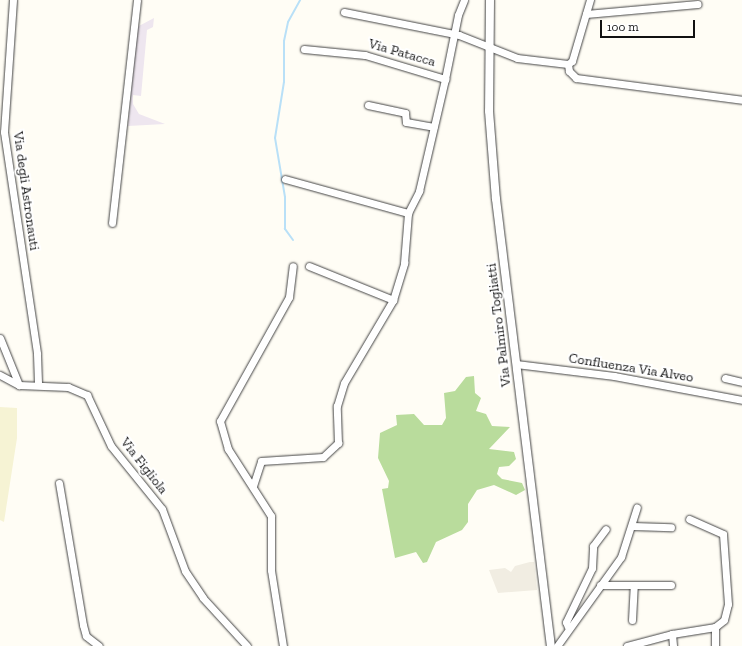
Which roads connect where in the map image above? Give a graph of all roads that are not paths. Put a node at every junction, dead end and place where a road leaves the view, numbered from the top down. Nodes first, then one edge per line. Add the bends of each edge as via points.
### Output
1 (13, 0) edge
2 (137, 0) edge
3 (464, 0) edge
4 (490, 0) edge
5 (590, 0) edge
6 (698, 4) dead end
7 (344, 12) dead end
8 (586, 14) junction
9 (455, 33) junction
10 (490, 47) junction
11 (304, 49) dead end
12 (568, 64) junction
13 (445, 79) junction
14 (742, 100) edge
15 (368, 105) dead end
16 (434, 127) junction
17 (285, 179) dead end
18 (408, 213) junction
19 (112, 223) dead end
20 (293, 266) dead end
21 (309, 266) dead end
22 (393, 300) junction
23 (0, 338) edge
24 (516, 364) junction
25 (0, 375) edge
26 (725, 378) dead end
27 (742, 382) edge
28 (19, 385) junction
29 (38, 385) junction
30 (742, 400) edge
31 (59, 483) dead end
32 (253, 486) junction
33 (637, 507) dead end
34 (689, 519) dead end
35 (633, 526) junction
36 (671, 527) dead end
37 (606, 529) dead end
38 (600, 585) junction
39 (671, 585) dead end
40 (634, 586) junction
41 (632, 620) dead end
42 (715, 627) junction
43 (568, 628) junction
44 (672, 634) junction
45 (100, 646) edge
46 (247, 646) edge
47 (283, 646) edge
48 (551, 646) edge
49 (557, 646) edge
50 (628, 646) edge
51 (673, 646) edge
52 (715, 646) edge

1 - 29 street, Via degli Astronauti via 4,132 37,354
2 - 19 street
3 - 9 street, Via Patacca
4 - 10 street, Via Palmiro Togliatti
5 - 8 street
6 - 8 street
7 - 9 street, Via Patacca
8 - 12 street via 572,61
9 - 10 street, Via Patacca
9 - 13 street, Via Patacca
10 - 12 street, Via Patacca via 517,58
10 - 24 street, Via Palmiro Togliatti via 489,111 496,199
11 - 13 street, Via Patacca via 365,55
12 - 14 street via 569,71 576,78
13 - 16 street
15 - 16 street via 405,113 406,122
16 - 18 street via 419,191
17 - 18 street
18 - 22 street via 404,263
20 - 32 street via 289,296 220,416 222,436
21 - 22 street
22 - 32 street via 344,383 337,406 338,443 333,450 323,457 303,461 261,461
23 - 28 street
24 - 30 street, Confluenza Via Alveo via 614,376
24 - 48 street, Via Palmiro Togliatti
25 - 28 street, Via Figliola
26 - 27 street
28 - 29 street, Via Figliola
29 - 46 street, Via Figliola via 68,387 87,395 111,446 162,509 185,570 203,598
31 - 45 street via 86,636
32 - 47 street via 274,528 272,570
33 - 35 street
34 - 42 street via 723,534 728,604 724,620
35 - 36 street
35 - 38 street via 621,557
37 - 43 street via 593,546 592,568 566,622
38 - 40 street
38 - 43 street via 576,622
39 - 40 street
40 - 41 street
42 - 44 street
42 - 52 street
43 - 49 street
44 - 50 street
44 - 51 street

